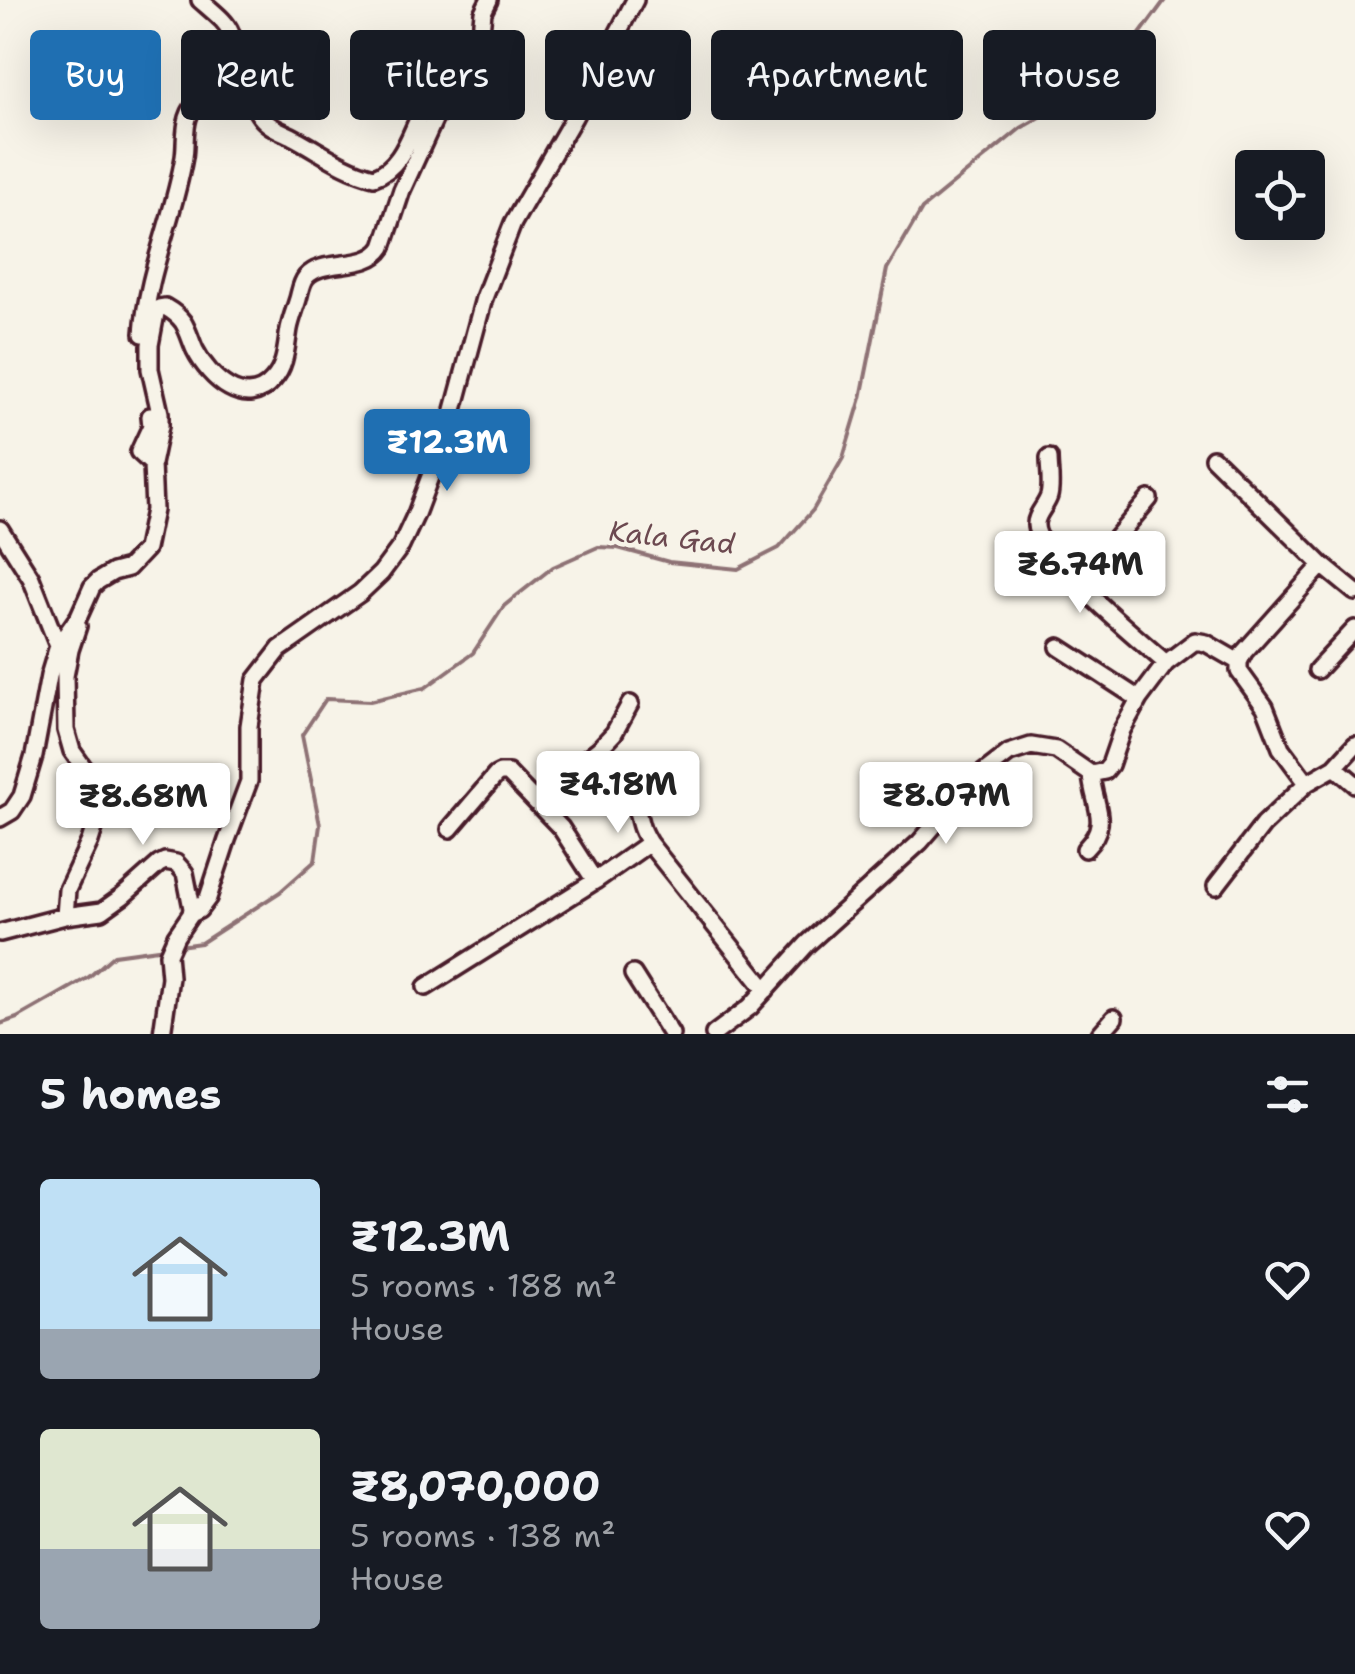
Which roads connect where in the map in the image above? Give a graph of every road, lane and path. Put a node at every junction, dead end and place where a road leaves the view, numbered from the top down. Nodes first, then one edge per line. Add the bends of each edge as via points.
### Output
1 (200, 0) edge
2 (489, 0) edge
3 (635, 0) edge
4 (229, 30) edge
5 (481, 30) edge
6 (188, 120) edge
7 (264, 120) edge
8 (417, 120) edge
9 (436, 120) edge
10 (1049, 458) dead end
11 (1214, 458) dead end
12 (152, 464) junction
13 (1149, 499) dead end
14 (0, 529) edge
15 (1322, 565) junction
16 (1078, 584) junction
17 (1355, 592) edge
18 (79, 616) junction
19 (1355, 628) edge
20 (58, 646) junction
21 (1059, 647) dead end
22 (1239, 662) junction
23 (1166, 663) junction
24 (1317, 670) dead end
25 (1140, 699) junction
26 (630, 704) dead end
27 (1355, 745) edge
28 (656, 767) dead end
29 (1335, 767) junction
30 (1091, 774) junction
31 (1307, 783) junction
32 (1355, 784) edge
33 (535, 799) junction
34 (0, 818) edge
35 (450, 829) dead end
36 (649, 843) junction
37 (1085, 848) dead end
38 (594, 881) junction
39 (1216, 886) dead end
40 (191, 914) junction
41 (64, 916) junction
42 (0, 933) edge
43 (633, 974) dead end
44 (426, 987) dead end
45 (766, 990) junction
46 (1114, 1018) dead end
47 (162, 1034) edge
48 (671, 1034) edge
49 (714, 1034) edge
50 (1100, 1034) edge

1 - 4 street
2 - 5 street
3 - 40 street via 512,223 451,421 401,546 360,593 280,648 256,680 248,781 208,898
6 - 12 street via 145,304 142,366 151,426 139,452
7 - 8 street via 374,177 395,164
9 - 12 street via 378,254 307,275 283,364 267,386 249,394 225,386 197,354 180,317 165,307 156,312 150,368 160,426
10 - 16 street via 1050,492 1036,528
11 - 15 street
12 - 18 street via 154,510 146,549 128,568 92,587
13 - 16 street
14 - 20 street via 31,578
15 - 17 street
15 - 22 street
16 - 23 street
18 - 20 street
18 - 41 street via 65,676 66,730 102,803 66,890
19 - 24 street
20 - 34 street via 22,796
21 - 25 street
22 - 23 street via 1195,640
22 - 31 street via 1281,748
23 - 25 street
25 - 30 street via 1110,765
26 - 33 street via 608,740
27 - 29 street
28 - 36 street via 629,795
29 - 31 street
29 - 32 street
30 - 37 street via 1100,819 1096,838
30 - 45 street via 1056,750 1031,746 1009,752 966,787 920,842
31 - 39 street via 1263,825
33 - 35 street via 514,777 500,773
33 - 38 street
36 - 38 street
36 - 45 street
38 - 44 street
40 - 41 street via 184,873 171,860 102,911
40 - 47 street via 168,954
41 - 42 street
43 - 48 street
45 - 49 street
46 - 50 street

